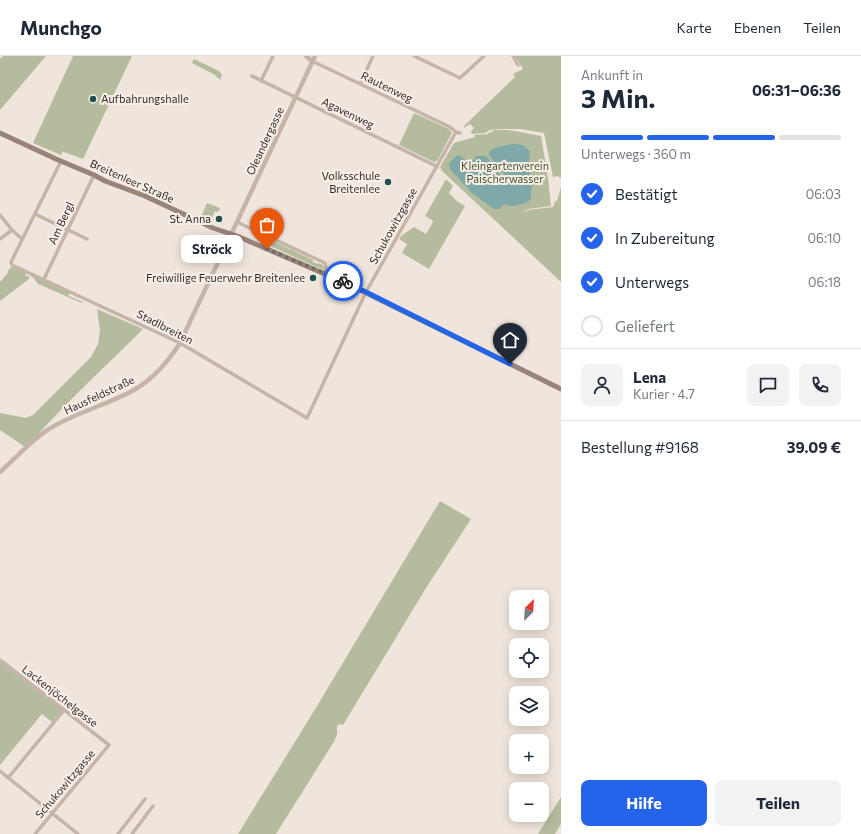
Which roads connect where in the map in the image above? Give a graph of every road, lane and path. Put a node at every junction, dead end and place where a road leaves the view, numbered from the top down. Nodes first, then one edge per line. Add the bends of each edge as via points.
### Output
1 (273, 56) edge
2 (306, 56) edge
3 (315, 56) edge
4 (373, 56) edge
5 (414, 56) edge
6 (425, 56) edge
7 (484, 56) edge
8 (513, 56) edge
9 (421, 60) junction
10 (312, 61) junction
11 (518, 65) dead end
12 (252, 76) dead end
13 (261, 81) junction
14 (360, 84) junction
15 (295, 97) junction
16 (458, 132) joint
17 (0, 133) edge
18 (61, 161) junction
19 (437, 167) junction
20 (94, 175) junction
21 (35, 214) junction
22 (0, 215) edge
23 (237, 222) junction
24 (12, 230) junction
25 (68, 230) junction
26 (232, 234) junction
27 (0, 239) edge
28 (22, 239) junction
29 (87, 239) dead end
30 (324, 273) junction
31 (44, 279) junction
32 (366, 292) junction
33 (180, 343) junction
34 (561, 389) edge
35 (307, 418) joint
36 (0, 472) edge
37 (0, 660) edge
38 (64, 710) junction
39 (109, 745) joint
40 (0, 771) edge
41 (8, 778) junction
42 (145, 799) dead end
43 (153, 806) dead end
44 (53, 814) junction
45 (35, 834) edge
46 (78, 834) edge
47 (118, 834) edge
48 (132, 834) edge

1 - 13 street
2 - 10 street, Rautenweg
3 - 10 street, Oleandergasse
4 - 14 street
5 - 9 street
6 - 9 street
7 - 9 street via 460,78
8 - 11 street
10 - 14 street, Rautenweg
10 - 15 street, Oleandergasse
12 - 13 street, Agavenweg
13 - 15 street, Agavenweg
14 - 16 street, Rautenweg
15 - 19 street, Agavenweg
15 - 23 street, Oleandergasse
16 - 19 street, Schukowitzgasse
17 - 18 main road, Breitenleer Straße
18 - 20 main road, Breitenleer Straße
18 - 21 street
19 - 32 street, Schukowitzgasse
20 - 25 street, Am Bergl
20 - 26 main road, Breitenleer Straße
21 - 25 street
21 - 28 street
22 - 24 street
23 - 26 street, Oleandergasse
23 - 30 street via 325,263
24 - 27 street
24 - 28 street
25 - 29 street
25 - 31 street, Am Bergl
26 - 30 main road, Breitenleer Straße
26 - 33 street, Hausfeldstraße
28 - 31 street, Stadlbreiten via 12,264
30 - 32 main road, Breitenleer Straße
31 - 33 street, Stadlbreiten
32 - 34 main road, Breitenleer Straße
32 - 35 street, Schukowitzgasse
33 - 35 street, Stadlbreiten
33 - 36 street, Hausfeldstraße via 172,356 142,385 54,426
37 - 38 street, Lackenjöchelgasse
38 - 39 street, Lackenjöchelgasse
38 - 41 street
39 - 44 street, Schukowitzgasse
40 - 41 street
41 - 44 street
42 - 47 street
43 - 48 street
44 - 45 street, Schukowitzgasse
44 - 46 street

